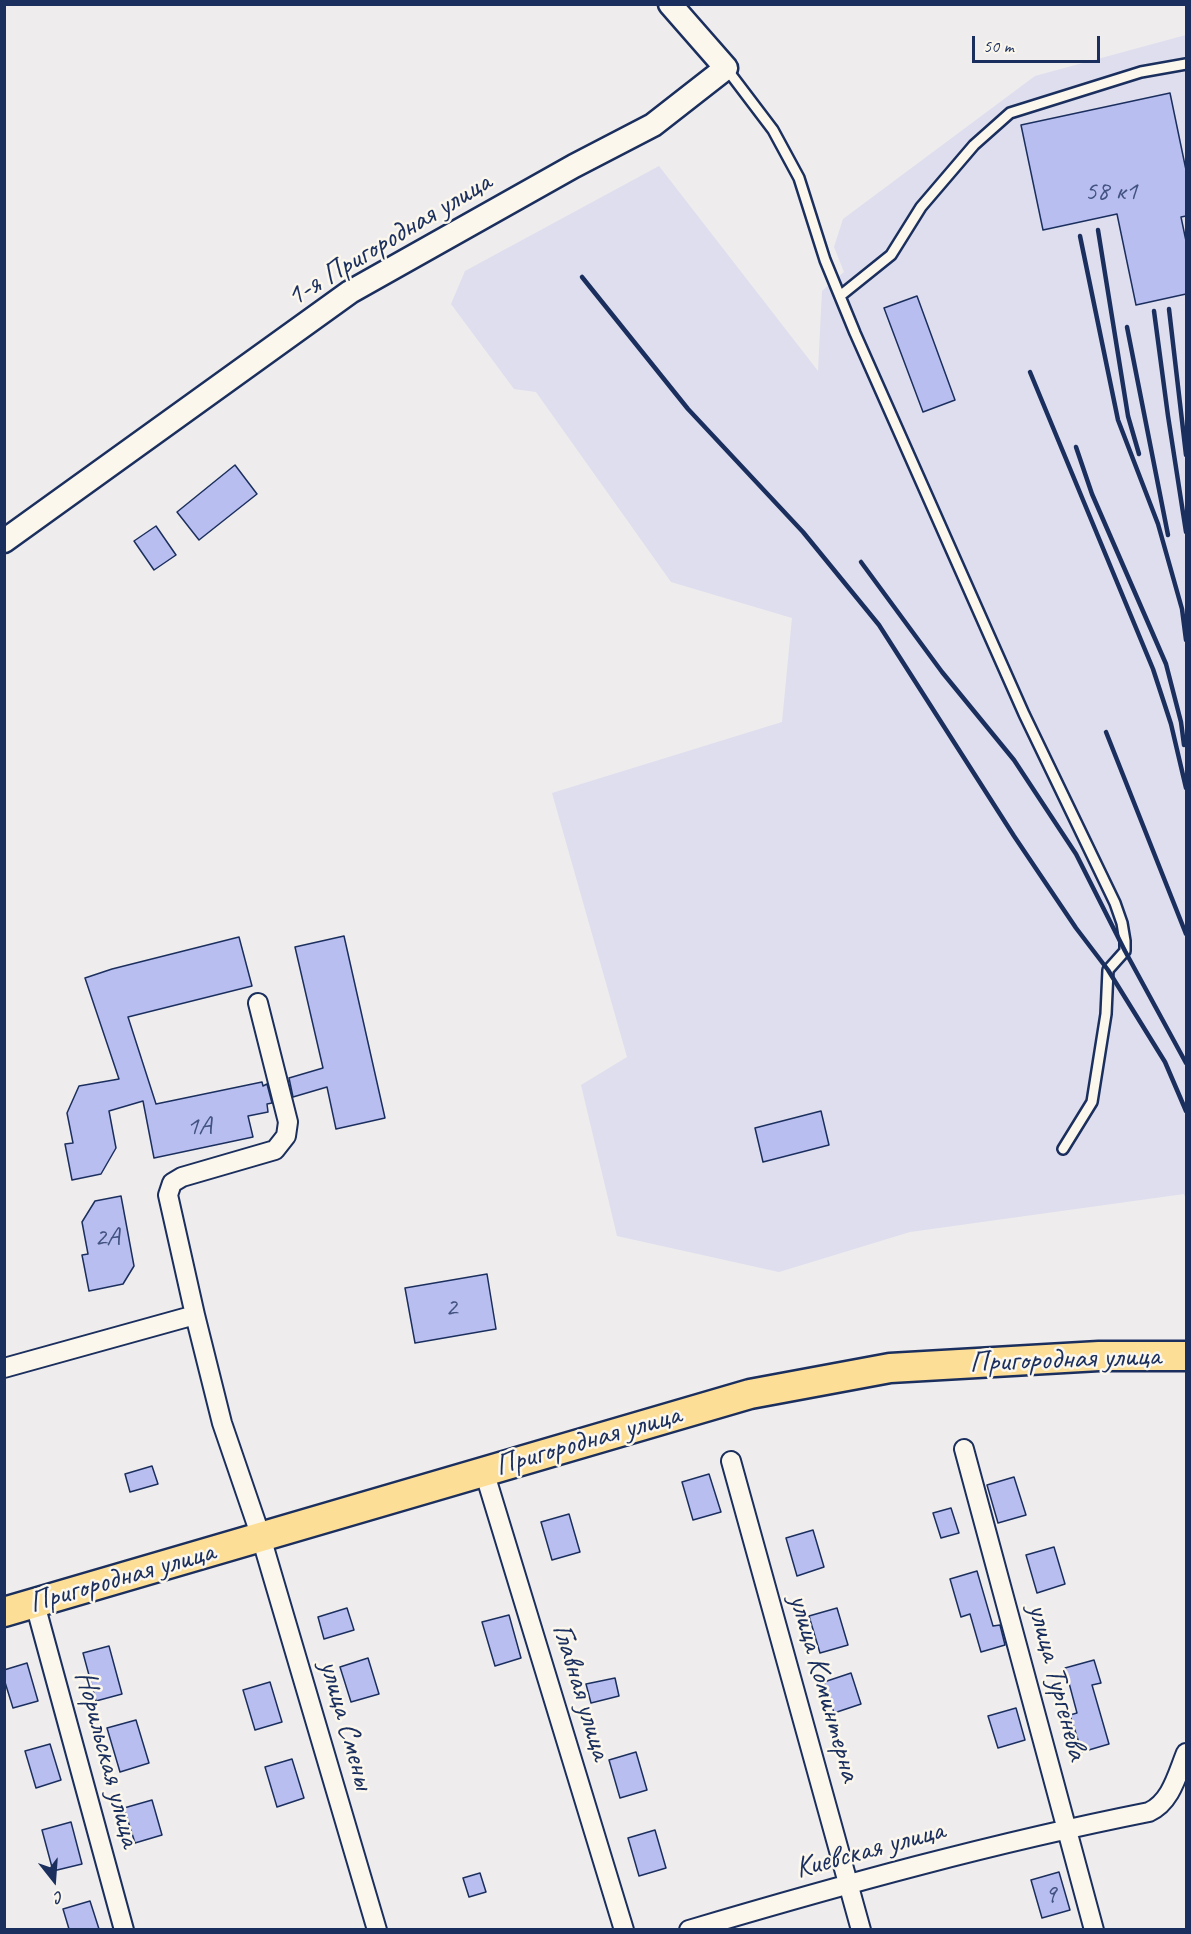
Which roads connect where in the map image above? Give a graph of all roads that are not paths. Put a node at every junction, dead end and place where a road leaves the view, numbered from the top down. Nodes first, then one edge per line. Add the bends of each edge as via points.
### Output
1 (670, 4) edge
2 (1186, 64) edge
3 (726, 68) junction
4 (840, 296) junction
5 (4, 542) edge
6 (258, 1003) dead end
7 (1063, 1149) dead end
8 (195, 1315) junction
9 (1186, 1356) edge
10 (4, 1368) edge
11 (964, 1449) dead end
12 (731, 1461) dead end
13 (484, 1471) junction
14 (261, 1537) junction
15 (35, 1604) junction
16 (4, 1612) edge
17 (1186, 1753) edge
18 (1066, 1828) junction
19 (849, 1883) junction
20 (124, 1929) edge
21 (377, 1929) edge
22 (624, 1929) edge
23 (689, 1929) edge
24 (861, 1929) edge
25 (1094, 1929) edge

1 - 3 street
2 - 4 lane via 1141,72 1010,113 974,145 921,207 891,255
3 - 4 lane via 773,130 799,178
3 - 5 street, 1-я Пригородная улица via 653,125 350,292
4 - 7 lane via 1024,714 1122,923 1125,951 1108,969 1106,1014 1092,1102
6 - 8 street via 288,1122 286,1136 276,1150 172,1183 168,1195
8 - 10 street
8 - 14 street via 222,1423
9 - 13 highway, Пригородная улица via 1099,1356 890,1368 761,1392
11 - 18 street, улица Тургенева
12 - 19 street, улица Коминтерна
13 - 14 highway, Пригородная улица
13 - 22 street, Главная улица
14 - 15 highway, Пригородная улица
14 - 21 street, улица Смены
15 - 16 highway, Пригородная улица
15 - 20 street, Норильская улица
17 - 18 street, Киевская улица via 1159,1808
18 - 19 street, Киевская улица
18 - 25 street, улица Тургенева
19 - 23 street, Киевская улица
19 - 24 street, улица Коминтерна

